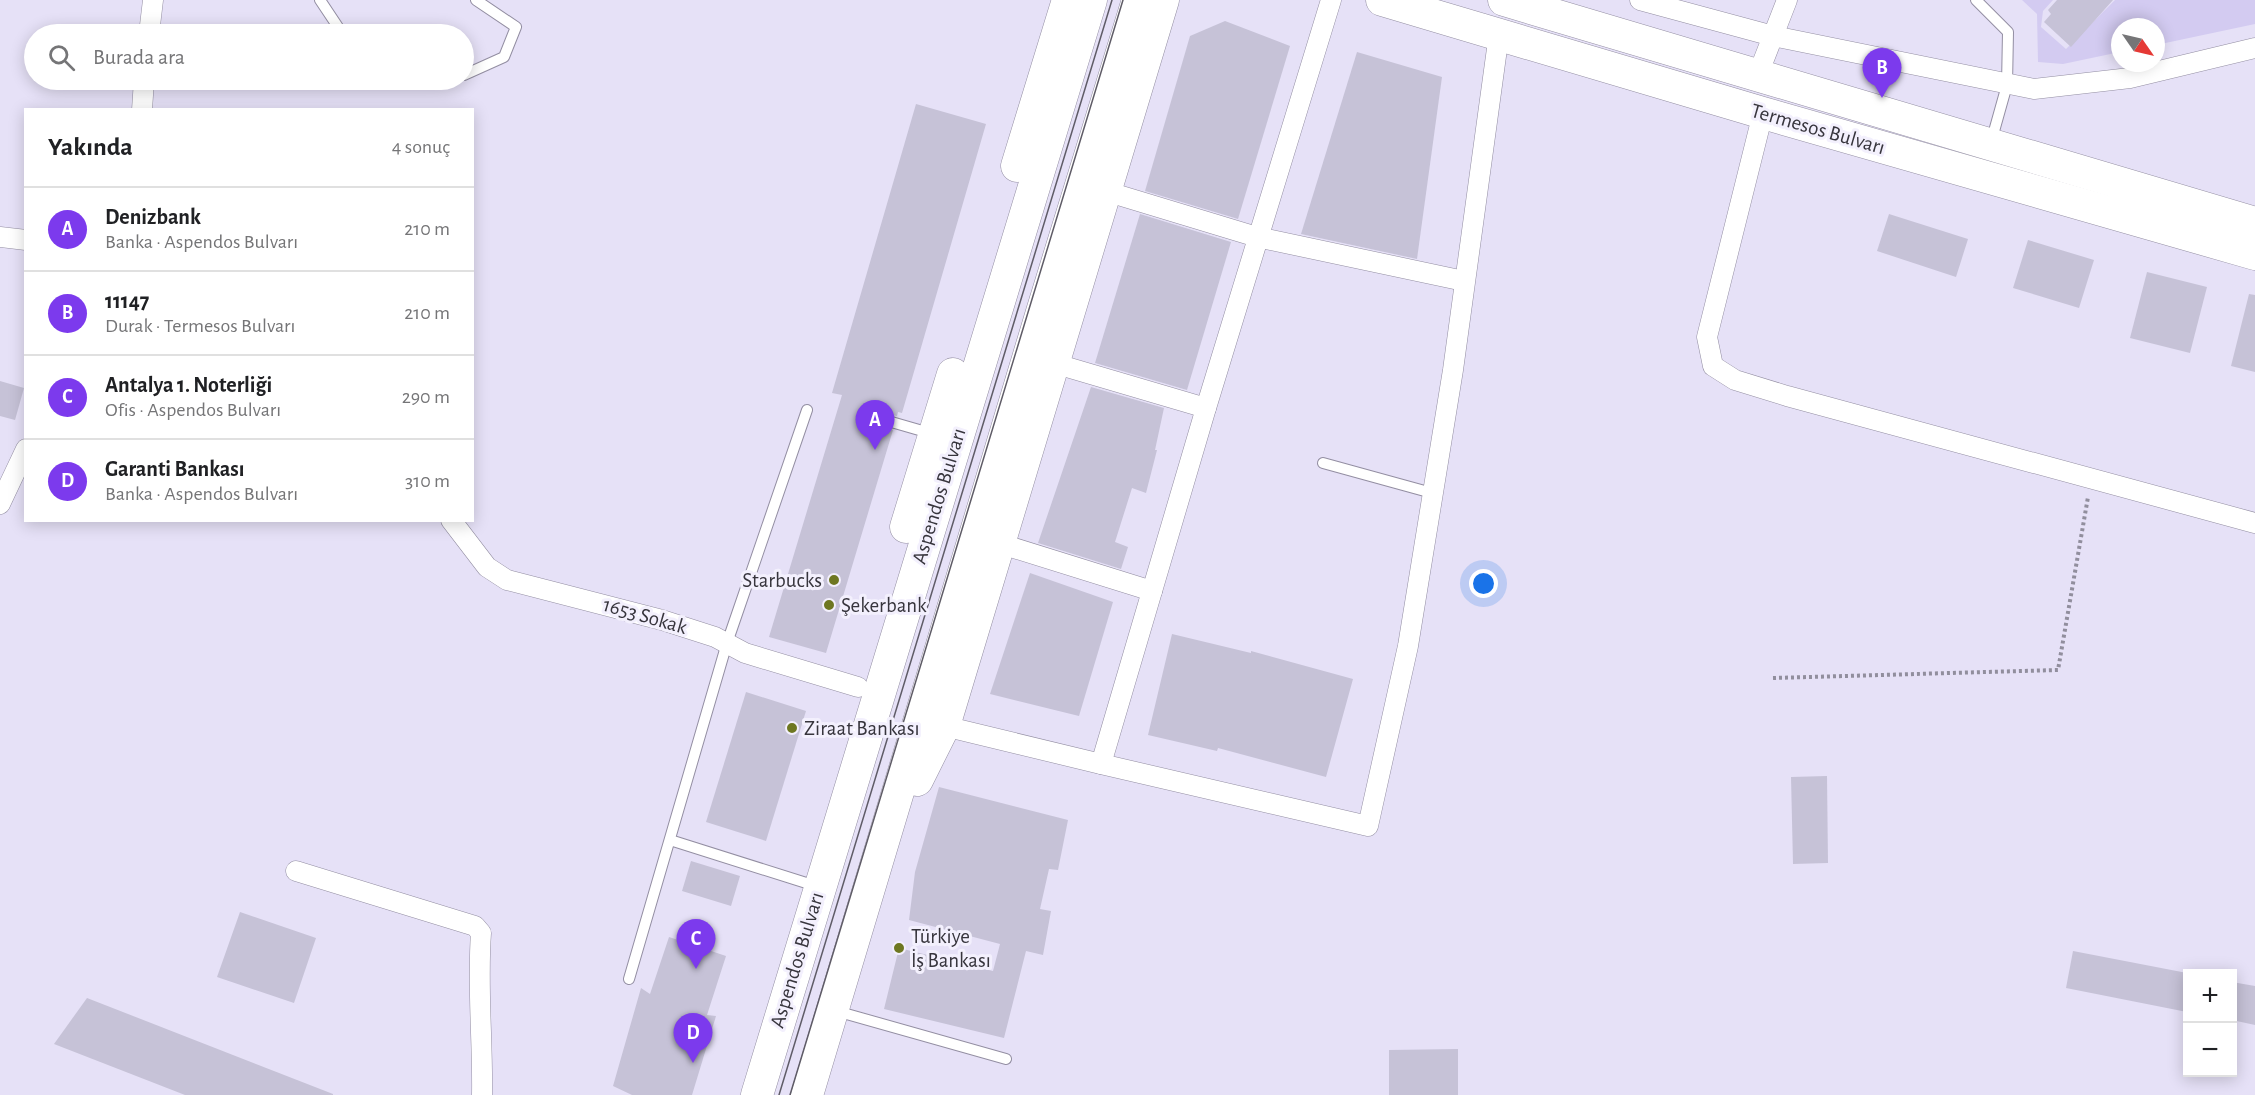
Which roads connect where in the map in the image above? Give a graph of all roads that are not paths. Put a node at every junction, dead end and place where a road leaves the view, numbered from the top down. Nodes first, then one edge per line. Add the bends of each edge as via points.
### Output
1 (153, 0) edge
2 (320, 0) edge
3 (476, 0) edge
4 (1068, 0) edge
5 (1091, 0) edge
6 (1138, 0) edge
7 (1162, 0) edge
8 (1331, 0) edge
9 (1382, 0) edge
10 (1504, 0) edge
11 (1640, 0) edge
12 (1787, 0) edge
13 (1976, 0) edge
14 (149, 24) edge
15 (336, 24) edge
16 (1499, 34) junction
17 (1773, 36) junction
18 (2255, 48) edge
19 (474, 70) edge
20 (1756, 77) junction
21 (2007, 85) junction
22 (143, 90) edge
23 (142, 108) edge
24 (1763, 113) junction
25 (1990, 146) junction
26 (1105, 191) junction
27 (2255, 223) edge
28 (0, 237) edge
29 (1257, 237) junction
30 (24, 240) edge
31 (2255, 254) edge
32 (1464, 281) junction
33 (1053, 363) junction
34 (1206, 408) junction
35 (807, 410) dead end
36 (881, 419) dead end
37 (934, 434) junction
38 (24, 452) edge
39 (1323, 463) dead end
40 (1432, 493) junction
41 (0, 504) edge
42 (453, 522) edge
43 (2255, 523) edge
44 (998, 543) junction
45 (1152, 591) junction
46 (727, 643) junction
47 (858, 687) junction
48 (944, 726) junction
49 (1101, 765) junction
50 (670, 840) junction
51 (875, 867) junction
52 (296, 871) dead end
53 (823, 874) junction
54 (629, 979) dead end
55 (833, 1010) junction
56 (1006, 1059) dead end
57 (482, 1095) edge
58 (757, 1095) edge
59 (807, 1095) edge

1 - 14 street
2 - 15 lane
3 - 19 lane via 516,27 504,57
4 - 37 main road
5 - 53 main road, Aspendos Bulvarı
6 - 51 main road
7 - 26 main road
8 - 29 street
9 - 16 main road, Termesos Bulvarı
10 - 20 main road, Termesos Bulvarı
11 - 17 street
12 - 17 street
13 - 21 lane via 2008,32
16 - 24 main road, Termesos Bulvarı
16 - 32 street
17 - 20 street
17 - 21 street
18 - 21 street via 2130,78 2034,89
20 - 25 main road, Termesos Bulvarı
21 - 25 lane
22 - 23 street
24 - 31 main road, Termesos Bulvarı
24 - 43 street via 1707,337 1713,366 1735,380 1787,396
25 - 27 main road, Termesos Bulvarı
26 - 29 street
26 - 33 main road
28 - 30 street
29 - 32 street
29 - 34 street
32 - 40 street
33 - 34 street
33 - 44 main road
34 - 45 street
35 - 46 lane
36 - 37 lane
37 - 47 main road
38 - 41 street
39 - 40 lane
40 - 49 street via 1408,646 1368,826
42 - 46 street, 1653 Sokak via 487,567 507,579 662,620
44 - 45 street
44 - 48 main road
45 - 49 street
46 - 47 street, 1653 Sokak via 745,653
46 - 50 lane
47 - 53 main road
48 - 49 street
48 - 51 main road
50 - 53 lane
50 - 54 lane
51 - 55 main road
52 - 57 street via 475,926 481,933 478,972
53 - 58 main road, Aspendos Bulvarı
55 - 56 lane
55 - 59 main road

